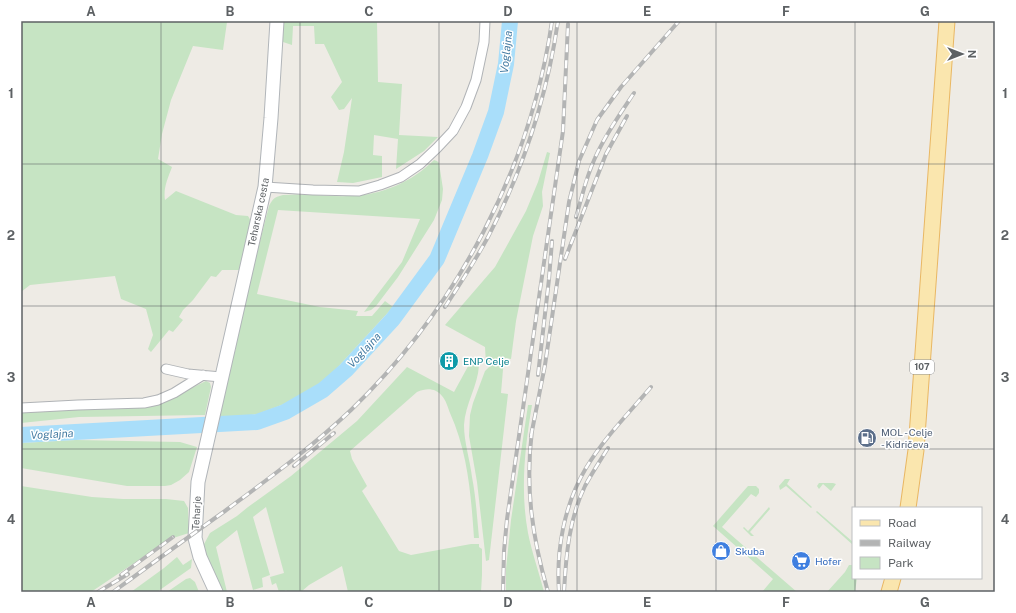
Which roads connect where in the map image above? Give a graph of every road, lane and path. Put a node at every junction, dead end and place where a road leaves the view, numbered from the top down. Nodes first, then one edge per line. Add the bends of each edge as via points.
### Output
1 (277, 21) edge
2 (485, 21) edge
3 (947, 21) edge
4 (265, 186) junction
5 (166, 368) dead end
6 (203, 376) junction
7 (221, 377) junction
8 (216, 399) joint
9 (21, 408) edge
10 (908, 507) edge
11 (893, 579) edge
12 (216, 592) edge
13 (888, 592) edge

1 - 4 street, Teharska cesta
2 - 4 street via 484,42 476,80 466,107 452,130 420,164 401,177 359,191
3 - 10 main road, 107 via 916,450
4 - 7 street, Teharska cesta
5 - 6 street
6 - 7 street
6 - 9 street via 174,393 144,403
7 - 8 street, Teharska cesta
8 - 12 street, Teharje via 198,482 195,538 200,557
11 - 13 main road

